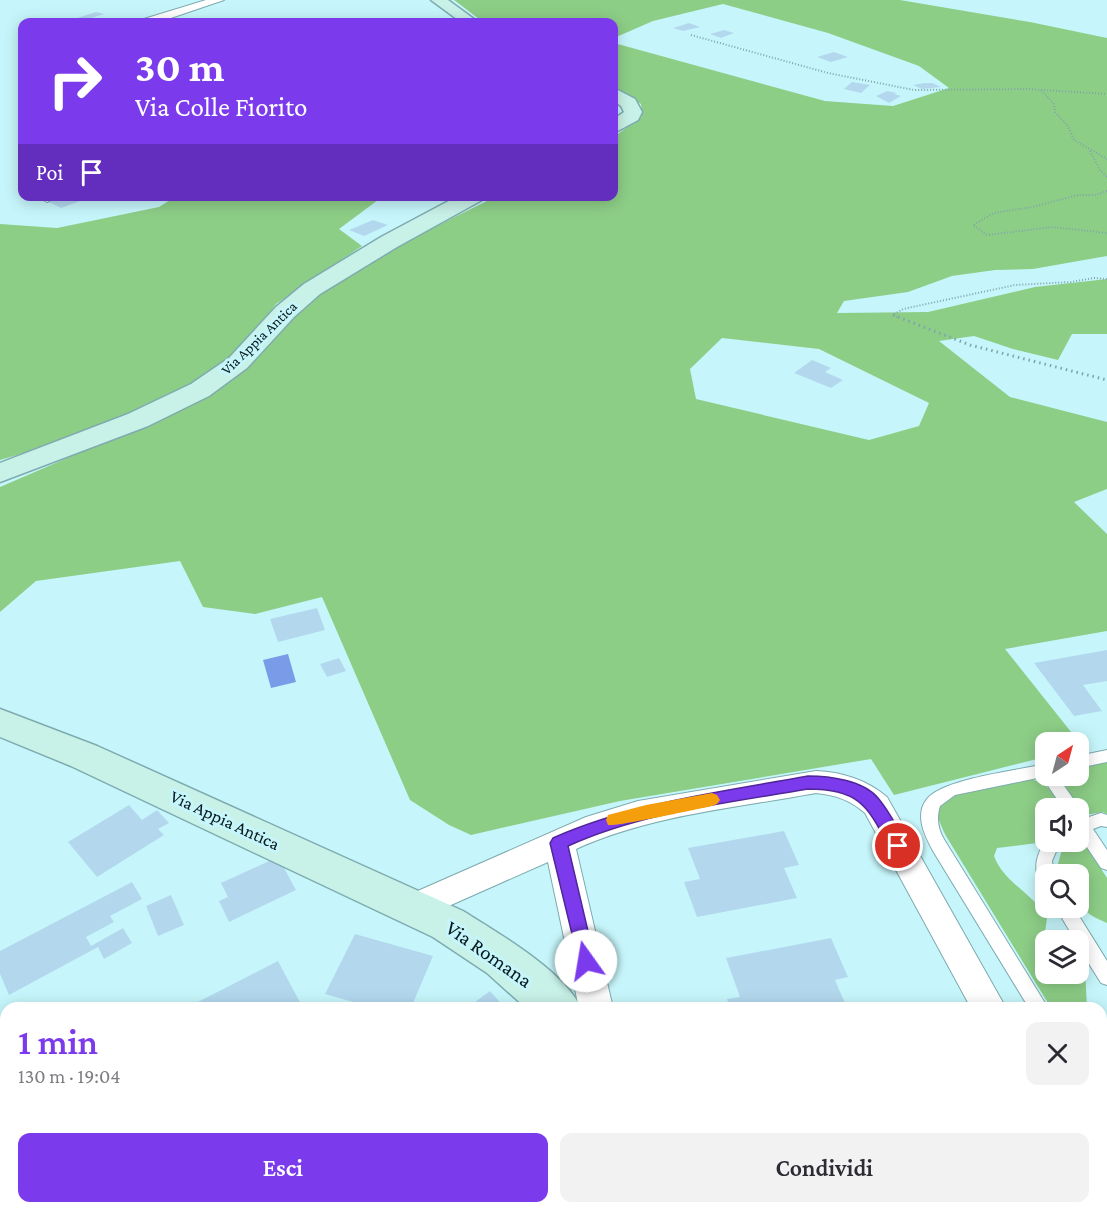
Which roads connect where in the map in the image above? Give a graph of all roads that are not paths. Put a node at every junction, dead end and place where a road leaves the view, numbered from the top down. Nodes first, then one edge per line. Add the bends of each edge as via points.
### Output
1 (218, 0) edge
2 (438, 0) edge
3 (161, 18) edge
4 (464, 18) edge
5 (618, 96) edge
6 (618, 125) edge
7 (466, 201) edge
8 (0, 473) edge
9 (0, 722) edge
10 (1107, 756) edge
11 (1089, 760) edge
12 (1035, 772) edge
13 (1107, 821) edge
14 (1089, 822) edge
15 (1089, 838) edge
16 (559, 843) junction
17 (1107, 863) edge
18 (415, 907) junction
19 (1071, 918) edge
20 (1107, 977) edge
21 (552, 1002) edge
22 (595, 1002) edge
23 (986, 1002) edge
24 (1035, 1002) edge

1 - 3 street
2 - 4 street
5 - 6 street via 629,103 633,112
7 - 8 street, Via Appia Antica via 312,289 279,318 245,357 200,390 138,420
9 - 18 street, Via Appia Antica via 84,756
10 - 11 lane
12 - 24 lane via 951,790 933,802 929,817 932,834
13 - 14 lane
15 - 17 lane
16 - 18 street
16 - 22 street
16 - 23 street via 625,817 808,782 854,790 876,805
18 - 21 street, Via Romana via 474,939
19 - 20 lane

